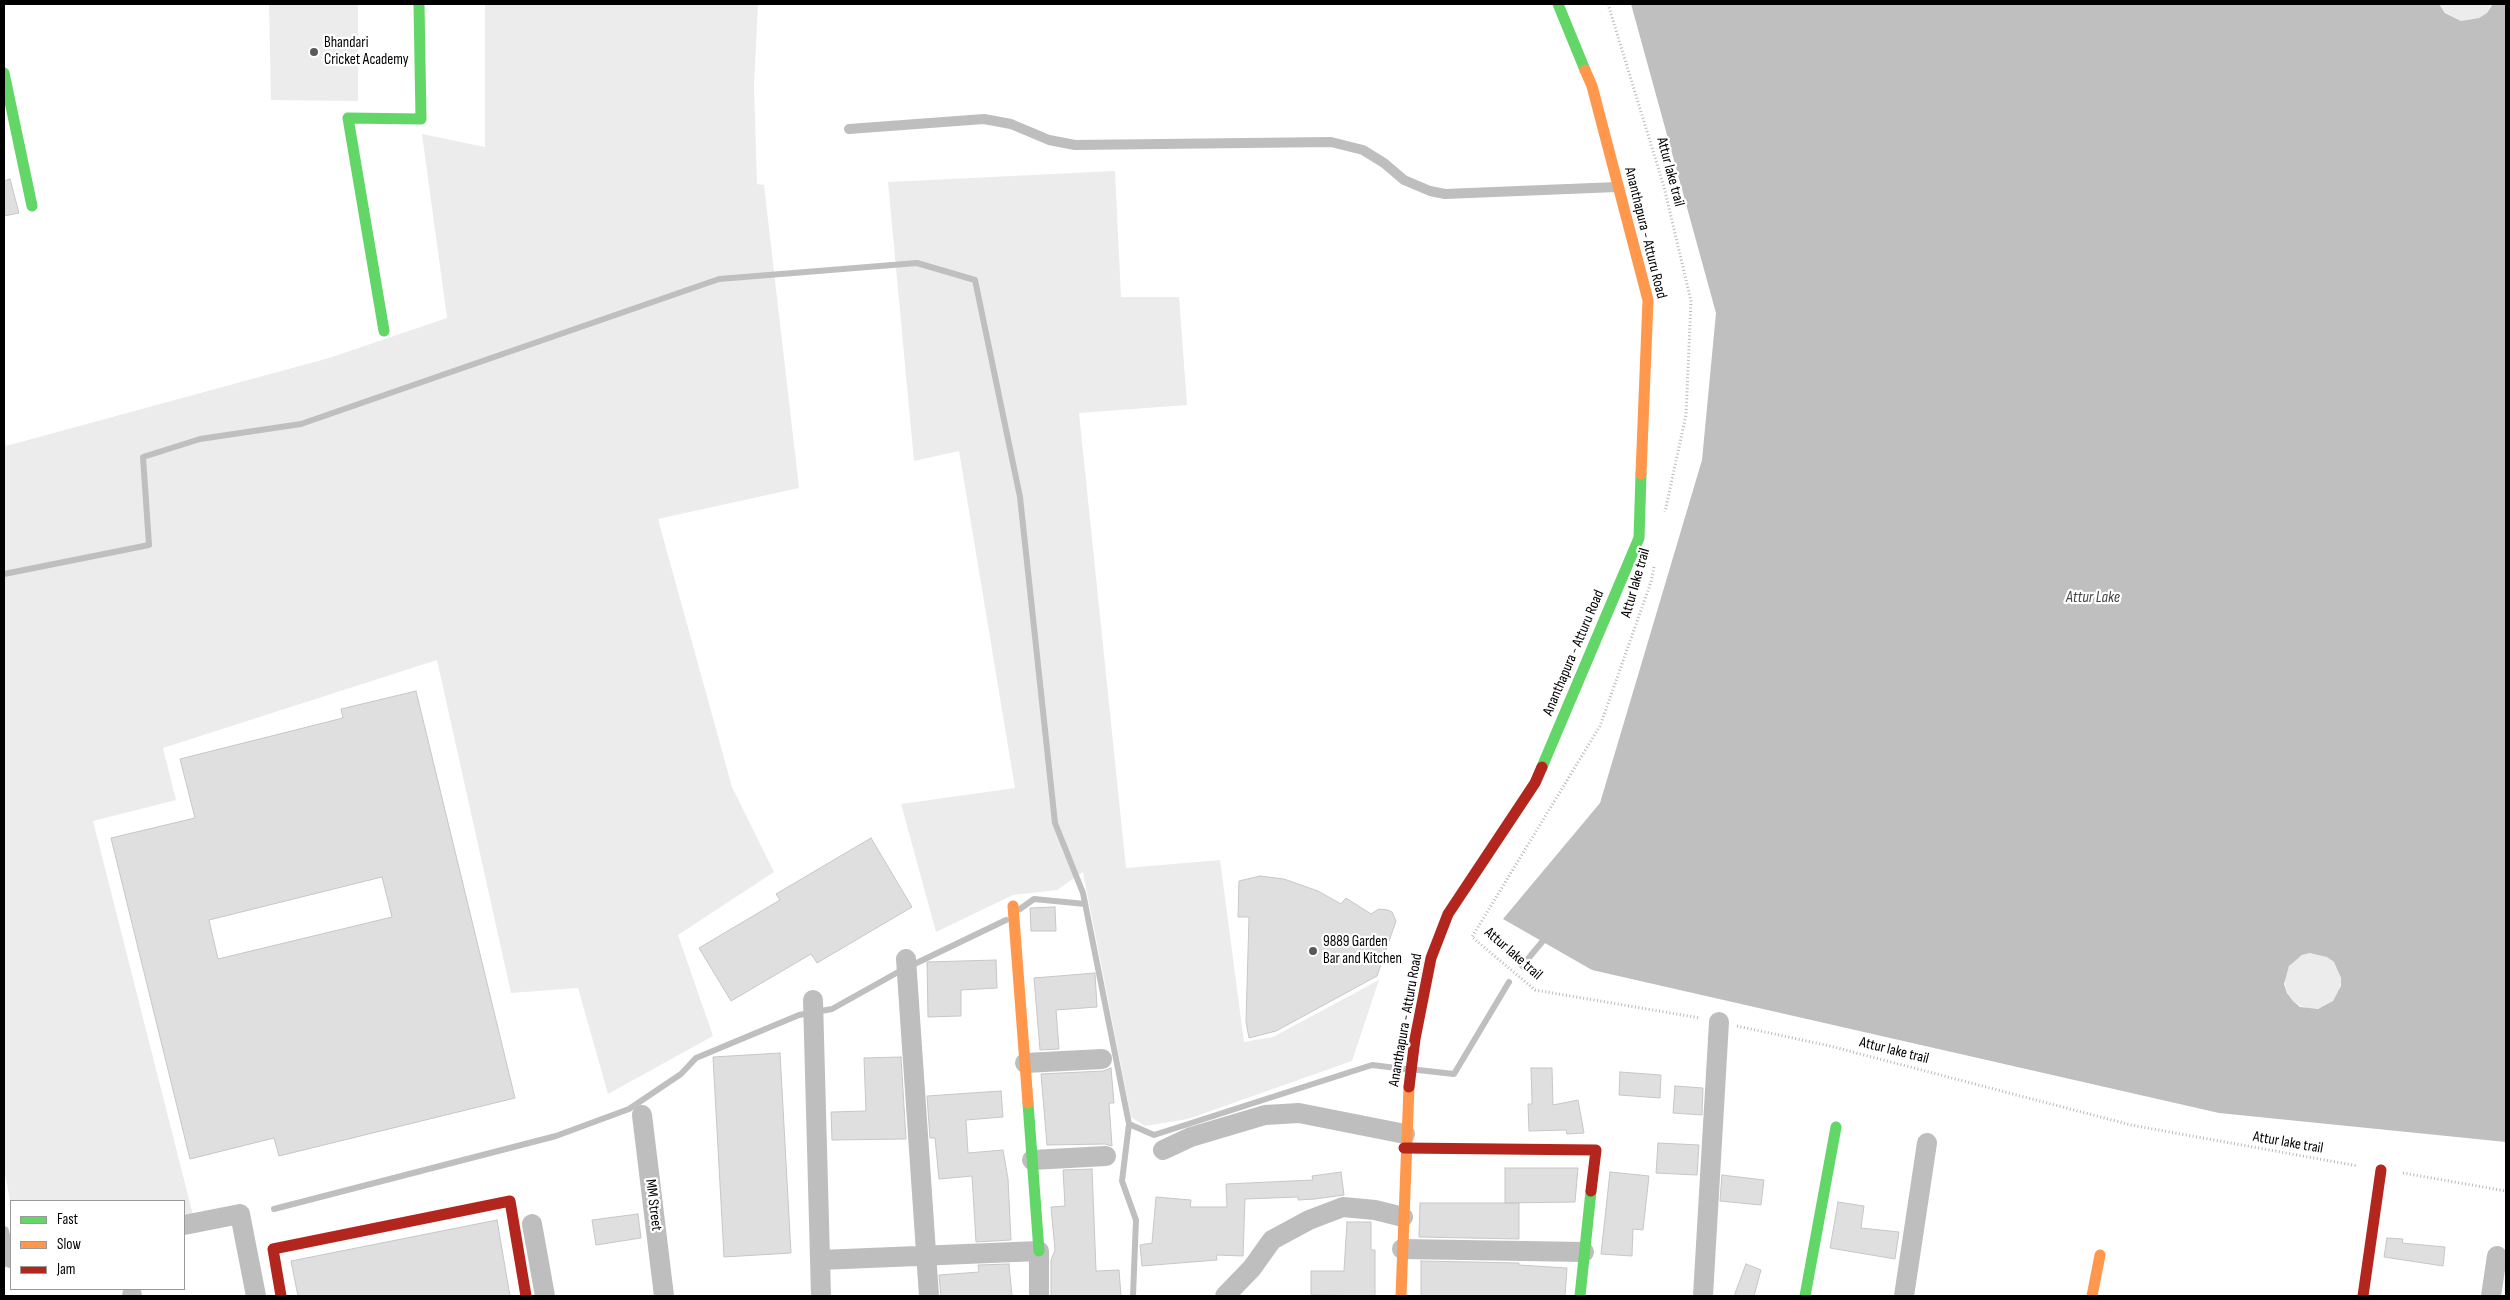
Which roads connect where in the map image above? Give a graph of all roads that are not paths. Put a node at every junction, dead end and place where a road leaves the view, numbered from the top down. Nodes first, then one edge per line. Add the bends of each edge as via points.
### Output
1 (419, 4) edge
2 (1558, 4) edge
3 (4, 73) edge
4 (849, 129) dead end
5 (1618, 186) junction
6 (32, 206) dead end
7 (384, 331) dead end
8 (1013, 906) dead end
9 (906, 959) dead end
10 (813, 1000) dead end
11 (1719, 1022) road end
12 (1102, 1059) dead end
13 (1025, 1063) junction
14 (642, 1115) dead end
15 (1836, 1127) dead end
16 (1405, 1141) junction
17 (1927, 1143) dead end
18 (1163, 1150) dead end
19 (1106, 1156) dead end
20 (1032, 1160) junction
21 (2381, 1170) road end
22 (1403, 1217) junction
23 (532, 1224) dead end
24 (185, 1225) edge
25 (4, 1231) edge
26 (1402, 1249) junction
27 (1039, 1252) junction
28 (1584, 1252) junction
29 (2100, 1255) dead end
30 (927, 1256) junction
31 (2497, 1256) dead end
32 (8, 1259) edge
33 (820, 1260) junction
34 (256, 1296) edge
35 (281, 1296) edge
36 (526, 1296) edge
37 (545, 1296) edge
38 (664, 1296) edge
39 (821, 1296) edge
40 (929, 1296) edge
41 (1039, 1296) edge
42 (1225, 1296) edge
43 (1400, 1296) edge
44 (1580, 1296) edge
45 (1703, 1296) edge
46 (1806, 1296) edge
47 (1904, 1296) edge
48 (2092, 1296) edge
49 (2362, 1296) edge
50 (2491, 1296) edge

1 - 7 street via 421,119 348,118
2 - 5 street, Ananthapura - Atturu Road via 1592,86
3 - 6 street
4 - 5 lane via 984,119 1011,124 1049,140 1075,145 1331,142 1363,150 1404,180 1445,194
5 - 16 street, Ananthapura - Atturu Road via 1648,300 1639,538 1535,782 1448,914 1431,958 1414,1039
8 - 13 street
9 - 30 street
10 - 33 street
11 - 45 street
12 - 13 street
13 - 20 street
14 - 38 street, MM Street
15 - 46 street
16 - 18 street via 1299,1113 1265,1115 1191,1136
16 - 22 street, Ananthapura - Atturu Road
16 - 28 street via 1596,1150
17 - 47 street
19 - 20 street
20 - 27 street
21 - 49 street
22 - 26 street, Ananthapura - Atturu Road
22 - 42 street via 1343,1207 1309,1220 1272,1240 1252,1268
23 - 37 street
24 - 34 street via 240,1214
25 - 32 lane
26 - 28 street
26 - 43 street, Ananthapura - Atturu Road
27 - 30 street
27 - 41 street
28 - 44 street
29 - 48 street
30 - 33 street
30 - 40 street
31 - 50 street
33 - 39 street
35 - 36 street via 272,1250 510,1201

